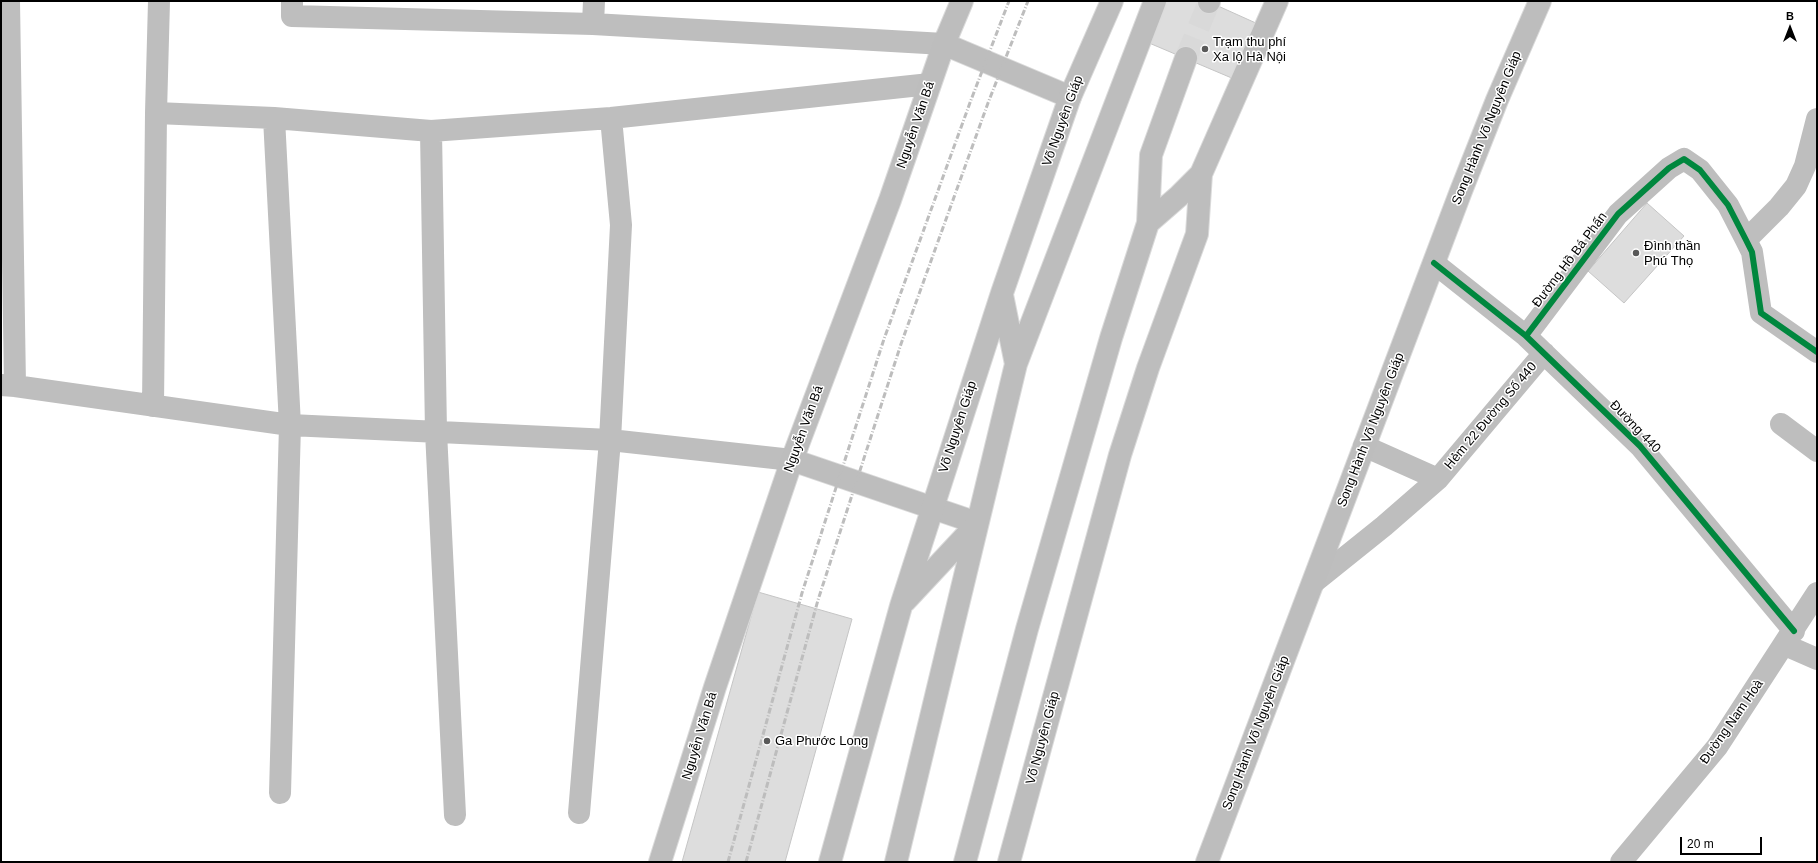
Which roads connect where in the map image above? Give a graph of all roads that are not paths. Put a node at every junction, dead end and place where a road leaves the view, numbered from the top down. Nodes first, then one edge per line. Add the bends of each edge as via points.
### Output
1 (9, 1) edge
2 (159, 1) edge
3 (292, 1) edge
4 (594, 1) edge
5 (962, 1) edge
6 (1112, 1) edge
7 (1155, 1) edge
8 (1278, 1) edge
9 (1540, 1) edge
10 (593, 24) junction
11 (944, 44) junction
12 (1186, 58) tunnel mouth
13 (930, 84) junction
14 (1070, 97) junction
15 (156, 113) junction
16 (274, 118) junction
17 (611, 118) junction
18 (1817, 119) edge
19 (431, 131) junction
20 (1201, 174) junction
21 (1148, 223) junction
22 (1746, 240) junction
23 (1434, 263) junction
24 (1002, 293) junction
25 (1526, 336) junction
26 (1817, 352) edge
27 (1544, 353) junction
28 (1016, 364) junction
29 (8, 385) edge
30 (153, 406) junction
31 (1781, 424) dead end
32 (290, 425) junction
33 (436, 432) junction
34 (610, 440) junction
35 (1364, 446) junction
36 (1817, 451) edge
37 (792, 460) junction
38 (1438, 479) junction
39 (932, 507) junction
40 (977, 523) junction
41 (1313, 583) junction
42 (1817, 593) edge
43 (900, 606) junction
44 (1789, 638) junction
45 (1817, 659) edge
46 (280, 793) dead end
47 (579, 813) dead end
48 (455, 815) dead end
49 (660, 862) edge
50 (830, 862) edge
51 (896, 862) edge
52 (965, 862) edge
53 (1009, 862) edge
54 (1208, 862) edge
55 (1621, 862) edge

1 - 29 street
2 - 15 street
3 - 10 street via 292,16
4 - 10 street
5 - 11 main road, Nguyễn Văn Bá
6 - 14 main road, Võ Nguyên Giáp
7 - 28 main road
8 - 20 main road, Võ Nguyên Giáp
9 - 23 main road, Song Hành Võ Nguyên Giáp via 1497,100
10 - 11 street
11 - 13 main road, Nguyễn Văn Bá
11 - 14 main road
12 - 21 main road via 1151,155
13 - 17 street
13 - 37 main road, Nguyễn Văn Bá via 890,200
14 - 24 main road, Võ Nguyên Giáp
15 - 16 street
15 - 30 street
16 - 19 street
16 - 32 street
17 - 19 street
17 - 34 street via 621,225
18 - 22 street via 1805,166 1796,186
19 - 33 street
20 - 21 main road
20 - 53 main road, Võ Nguyên Giáp via 1197,234 1148,368 1120,455
21 - 52 main road via 1111,338 1029,622
22 - 25 street, Đường Hồ Bá Phấn via 1728,205 1700,170 1684,159 1669,168 1618,214
22 - 26 street, Đường Hồ Bá Phấn via 1752,252 1761,313
23 - 25 street, Đường 440
23 - 35 main road, Song Hành Võ Nguyên Giáp
24 - 28 main road
24 - 39 main road, Võ Nguyên Giáp
25 - 27 street, Đường 440
27 - 38 street, Hẻm 22 Đường Số 440
27 - 44 street, Đường 440 via 1640,446
28 - 40 main road
29 - 30 street
30 - 32 street
31 - 36 street
32 - 33 street
32 - 46 street
33 - 34 street
33 - 48 street
34 - 37 street
34 - 47 street
35 - 38 street, Hẻm 22 Đường Số 440
35 - 41 main road, Song Hành Võ Nguyên Giáp
37 - 39 main road
37 - 49 main road, Nguyễn Văn Bá via 715,687
38 - 41 street, Hẻm 22 Đường Số 440
39 - 40 main road
39 - 43 main road, Võ Nguyên Giáp
40 - 43 main road
40 - 51 main road
41 - 54 main road, Song Hành Võ Nguyên Giáp
42 - 44 street, Đường Nam Hoà
43 - 50 main road, Võ Nguyên Giáp
44 - 45 street
44 - 55 street, Đường Nam Hoà via 1718,747

